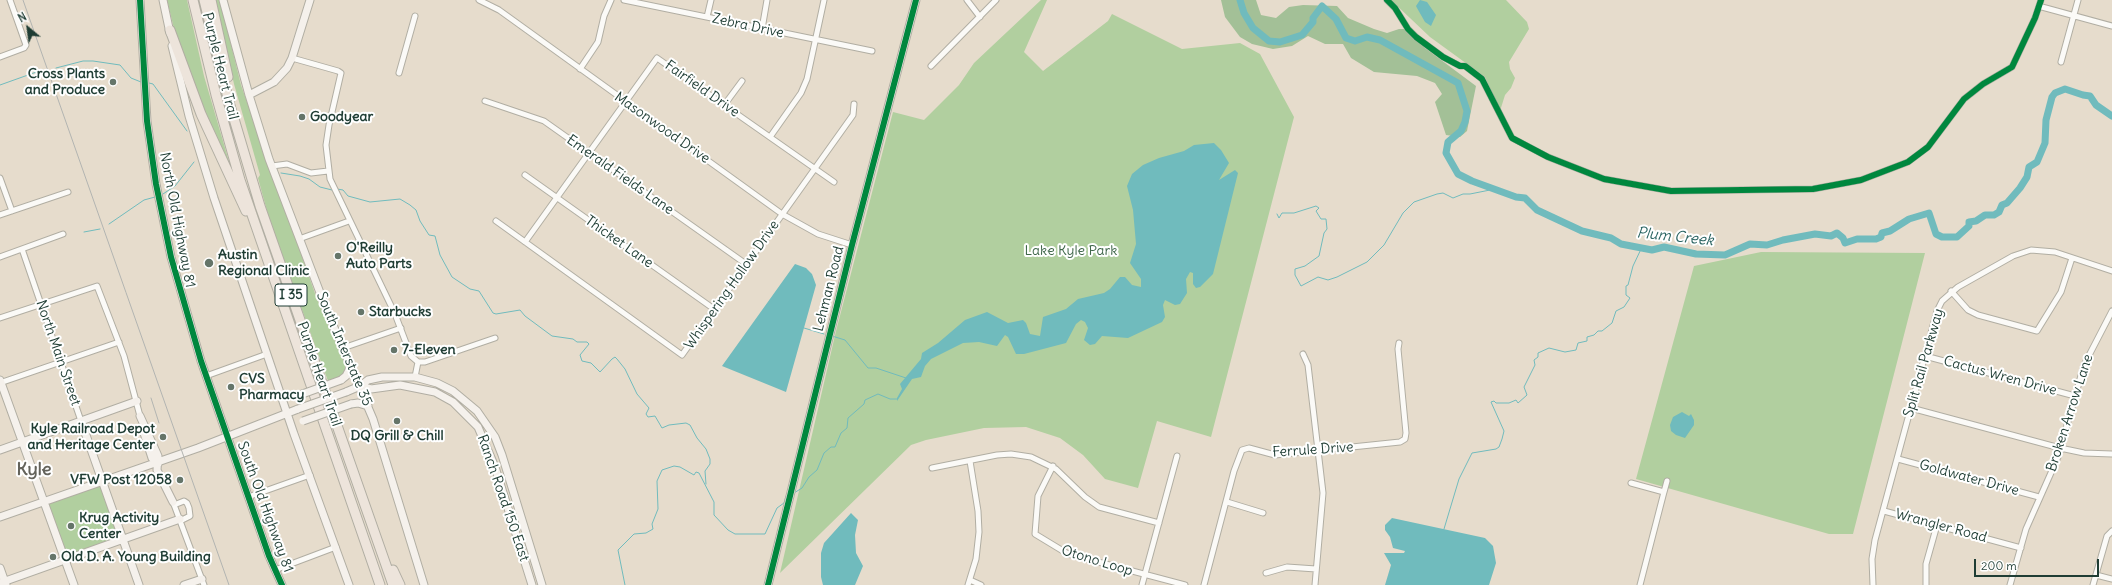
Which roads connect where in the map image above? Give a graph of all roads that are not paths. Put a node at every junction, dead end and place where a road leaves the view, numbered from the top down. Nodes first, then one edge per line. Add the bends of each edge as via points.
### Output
1 (10, 0) edge
2 (140, 0) edge
3 (163, 0) edge
4 (193, 0) edge
5 (204, 0) edge
6 (211, 0) edge
7 (223, 0) edge
8 (310, 0) edge
9 (479, 0) edge
10 (611, 0) edge
11 (624, 0) edge
12 (711, 0) edge
13 (768, 0) edge
14 (824, 0) edge
15 (916, 0) edge
16 (967, 0) edge
17 (996, 0) edge
18 (1387, 0) edge
19 (2041, 0) edge
20 (2078, 0) edge
21 (2042, 7) dead end
22 (2074, 15) junction
23 (414, 16) dead end
24 (707, 17) junction
25 (980, 17) junction
26 (2112, 26) edge
27 (762, 29) junction
28 (170, 30) junction
29 (815, 40) junction
30 (872, 52) dead end
31 (0, 57) edge
32 (292, 58) junction
33 (2060, 62) dead end
34 (931, 66) dead end
35 (580, 69) junction
36 (399, 73) dead end
37 (742, 81) dead end
38 (249, 95) junction
39 (229, 102) junction
40 (485, 102) dead end
41 (625, 102) junction
42 (725, 104) junction
43 (854, 104) dead end
44 (770, 137) junction
45 (589, 152) junction
46 (272, 166) junction
47 (815, 168) junction
48 (328, 171) junction
49 (524, 175) dead end
50 (0, 178) edge
51 (834, 182) dead end
52 (68, 192) dead end
53 (557, 198) junction
54 (12, 210) junction
55 (782, 214) junction
56 (0, 215) edge
57 (349, 221) junction
58 (496, 221) dead end
59 (257, 230) junction
60 (64, 234) dead end
61 (299, 239) junction
62 (525, 242) junction
63 (852, 245) junction
64 (22, 249) junction
65 (0, 256) edge
66 (2072, 258) junction
67 (746, 264) junction
68 (2112, 272) edge
69 (1952, 291) junction
70 (41, 304) junction
71 (714, 309) junction
72 (2112, 311) edge
73 (0, 318) edge
74 (401, 328) junction
75 (495, 338) dead end
76 (119, 342) junction
77 (1399, 343) dead end
78 (343, 348) junction
79 (267, 354) junction
80 (1303, 354) dead end
81 (1925, 356) junction
82 (61, 361) junction
83 (418, 362) junction
84 (351, 366) junction
85 (206, 376) junction
86 (415, 377) junction
87 (0, 382) edge
88 (360, 386) junction
89 (281, 390) junction
90 (2075, 396) junction
91 (137, 401) junction
92 (368, 406) junction
93 (1912, 408) junction
94 (288, 412) junction
95 (140, 416) joint
96 (81, 421) junction
97 (294, 434) junction
98 (227, 437) junction
99 (22, 443) junction
100 (2060, 448) junction
101 (0, 450) edge
102 (1319, 450) junction
103 (2112, 454) edge
104 (1177, 456) dead end
105 (1898, 459) junction
106 (970, 461) junction
107 (156, 462) junction
108 (1053, 466) junction
109 (932, 468) dead end
110 (310, 476) junction
111 (102, 480) junction
112 (1667, 481) dead end
113 (1631, 483) dead end
114 (1664, 492) junction
115 (248, 497) junction
116 (2039, 497) junction
117 (43, 502) junction
118 (1227, 502) junction
119 (174, 504) junction
120 (1884, 511) junction
121 (1263, 513) dead end
122 (0, 517) edge
123 (180, 520) junction
124 (1158, 523) junction
125 (1936, 525) junction
126 (525, 530) junction
127 (2112, 531) edge
128 (516, 533) junction
129 (377, 539) junction
130 (122, 540) junction
131 (366, 545) junction
132 (336, 547) junction
133 (2021, 548) junction
134 (64, 561) junction
135 (0, 568) edge
136 (1316, 569) junction
137 (275, 570) junction
138 (1266, 573) dead end
139 (1145, 575) junction
140 (2096, 575) junction
141 (2112, 579) edge
142 (203, 582) edge
143 (3, 583) edge
144 (969, 583) edge
145 (74, 585) edge
146 (140, 585) edge
147 (184, 585) edge
148 (282, 585) edge
149 (349, 585) edge
150 (376, 585) edge
151 (380, 585) edge
152 (393, 585) edge
153 (400, 585) edge
154 (424, 585) edge
155 (532, 585) edge
156 (542, 585) edge
157 (768, 585) edge
158 (981, 585) edge
159 (1142, 585) edge
160 (1185, 585) edge
161 (1204, 585) edge
162 (1315, 585) edge
163 (1640, 585) edge
164 (1873, 585) edge
165 (1926, 585) edge
166 (2010, 585) edge
167 (2093, 585) edge

1 - 31 street via 25,47
2 - 85 main road, North Old Highway 81 via 147,121 156,184 180,293
3 - 28 main road
4 - 59 highway, Purple Heart Trail / I 35 via 229,142
5 - 39 highway, Purple Heart Trail / I 35
6 - 39 highway via 229,79
7 - 38 main road, South Interstate 35
8 - 32 main road
9 - 35 street, Masonwood Drive via 499,10
10 - 35 street via 598,42
11 - 24 street, Zebra Drive
12 - 24 street
13 - 27 street
14 - 29 street
15 - 63 main road, Lehman Road
16 - 25 street
17 - 25 street
18 - 19 street via 1416,37 1443,57 1465,66 1482,79 1512,138 1548,157 1604,179 1671,191 1813,189 1861,180 1908,162 1928,147 1964,99 1982,84 2012,67
20 - 22 street
21 - 22 street
22 - 26 street
22 - 33 street
23 - 36 street
24 - 27 street, Zebra Drive
25 - 34 street
27 - 29 street, Zebra Drive
28 - 59 highway via 200,114 240,201
28 - 79 main road via 196,138
29 - 30 street, Zebra Drive
29 - 44 street via 807,79 801,93
32 - 38 main road via 274,82
32 - 48 street via 341,73 326,145
35 - 41 street, Masonwood Drive
37 - 42 street
38 - 46 main road, South Interstate 35
39 - 129 highway, Purple Heart Trail / I 35 via 260,206
40 - 45 street, Emerald Fields Lane via 535,117
41 - 42 street, Fairfield Drive via 657,58
41 - 45 street, Fairfield Drive
41 - 55 street, Masonwood Drive
42 - 44 street, Fairfield Drive
43 - 47 street, Whispering Hollow Drive via 853,115
44 - 47 street, Fairfield Drive
45 - 53 street, Fairfield Drive
45 - 67 street, Emerald Fields Lane
46 - 48 street via 287,164 311,174
46 - 61 main road, South Interstate 35
47 - 51 street, Fairfield Drive
47 - 55 street, Whispering Hollow Drive
48 - 57 street via 332,186
49 - 53 street, Thicket Lane
50 - 54 street
52 - 54 street
53 - 62 street, Fairfield Drive
53 - 71 street, Thicket Lane
54 - 56 street
55 - 63 street, Masonwood Drive via 818,234
55 - 67 street, Whispering Hollow Drive
57 - 61 street
57 - 74 street
58 - 62 street, Whispering Hollow Drive
59 - 131 highway, Purple Heart Trail / I 35
60 - 64 street
61 - 78 main road, South Interstate 35
62 - 71 street, Whispering Hollow Drive via 682,355
63 - 157 main road, Lehman Road
64 - 65 street
64 - 70 street, North Main Street
66 - 68 street, Split Rail Parkway
66 - 69 street, Split Rail Parkway via 2045,250 2022,252
66 - 69 street via 2061,292 2036,332 1978,315 1968,310
67 - 71 street, Whispering Hollow Drive
69 - 81 street, Split Rail Parkway via 1937,311
70 - 73 street
70 - 76 street via 96,286
70 - 82 street, North Main Street
72 - 90 street, Broken Arrow Lane via 2084,365
74 - 78 street
74 - 83 street via 411,356
75 - 83 street
76 - 82 street
76 - 91 street
77 - 102 street, Ferrule Drive via 1405,439 1400,442
78 - 84 main road, South Interstate 35
79 - 85 street
79 - 89 main road
80 - 102 street via 1308,365
81 - 90 street, Cactus Wren Drive
81 - 93 street, Split Rail Parkway
82 - 87 street
82 - 96 street, North Main Street
83 - 86 street
84 - 88 main road, South Interstate 35
84 - 89 main road, bridge via 341,380 294,397
85 - 98 main road, North Old Highway 81
86 - 88 main road, Ranch Road 150 East via 382,377 368,380
86 - 126 main road, Ranch Road 150 East via 453,391 488,424 502,455
87 - 99 main road
88 - 92 main road, South Interstate 35
88 - 94 main road, bridge
88 - 128 main road, Ranch Road 150 East via 371,389 400,385 435,392 453,402 468,416 478,427 487,444
89 - 94 main road
90 - 100 street, Broken Arrow Lane
91 - 95 street
91 - 96 main road
92 - 97 main road, bridge via 351,404 303,421 295,429
92 - 154 main road, South Interstate 35
93 - 100 street
93 - 105 street, Split Rail Parkway
94 - 97 main road
94 - 98 main road
95 - 107 main road via 152,458
96 - 99 main road
96 - 111 main road, North Main Street
97 - 110 main road
98 - 107 main road
98 - 115 main road, South Old Highway 81
99 - 101 main road
99 - 117 main road
100 - 103 street via 2084,453
100 - 116 street, Broken Arrow Lane
102 - 118 street, Ferrule Drive via 1276,455 1244,448 1239,454
102 - 136 street via 1323,496
104 - 124 street
105 - 116 street, Goldwater Drive
105 - 120 street, Split Rail Parkway
106 - 108 street via 997,455 1018,454
106 - 109 street
106 - 144 street via 979,532 978,551
107 - 111 main road
107 - 119 main road via 157,470
108 - 124 street via 1085,497 1100,507
108 - 139 street, Otono Loop via 1038,496 1035,534 1068,554
110 - 115 street
110 - 132 main road
111 - 117 main road
111 - 130 main road, North Main Street
112 - 114 street
113 - 114 street
114 - 163 street
115 - 137 main road, South Old Highway 81
116 - 133 street, Broken Arrow Lane
117 - 122 main road
117 - 134 main road
118 - 121 street
118 - 161 street, Ferrule Drive
119 - 123 street
119 - 123 street via 184,501 189,508 190,516
120 - 125 street, Wrangler Road
120 - 164 street, Split Rail Parkway via 1873,550
123 - 130 main road
123 - 142 street
124 - 139 street
125 - 133 street, Wrangler Road
125 - 165 street via 1926,564
126 - 128 main road
126 - 156 main road, Ranch Road 150 East
127 - 140 street via 2107,536
128 - 155 main road, Ranch Road 150 East
129 - 152 highway, Purple Heart Trail / I 35
129 - 153 highway
130 - 134 main road
130 - 146 main road, North Main Street
131 - 150 highway
131 - 151 highway, Purple Heart Trail / I 35
132 - 137 street
132 - 149 main road
133 - 166 street, Broken Arrow Lane
134 - 143 main road
134 - 145 main road
135 - 143 main road
136 - 138 street via 1287,567
136 - 162 street
137 - 148 main road, South Old Highway 81
139 - 159 street
139 - 160 street, Otono Loop
140 - 141 street
140 - 167 street
142 - 147 main road
144 - 158 street

